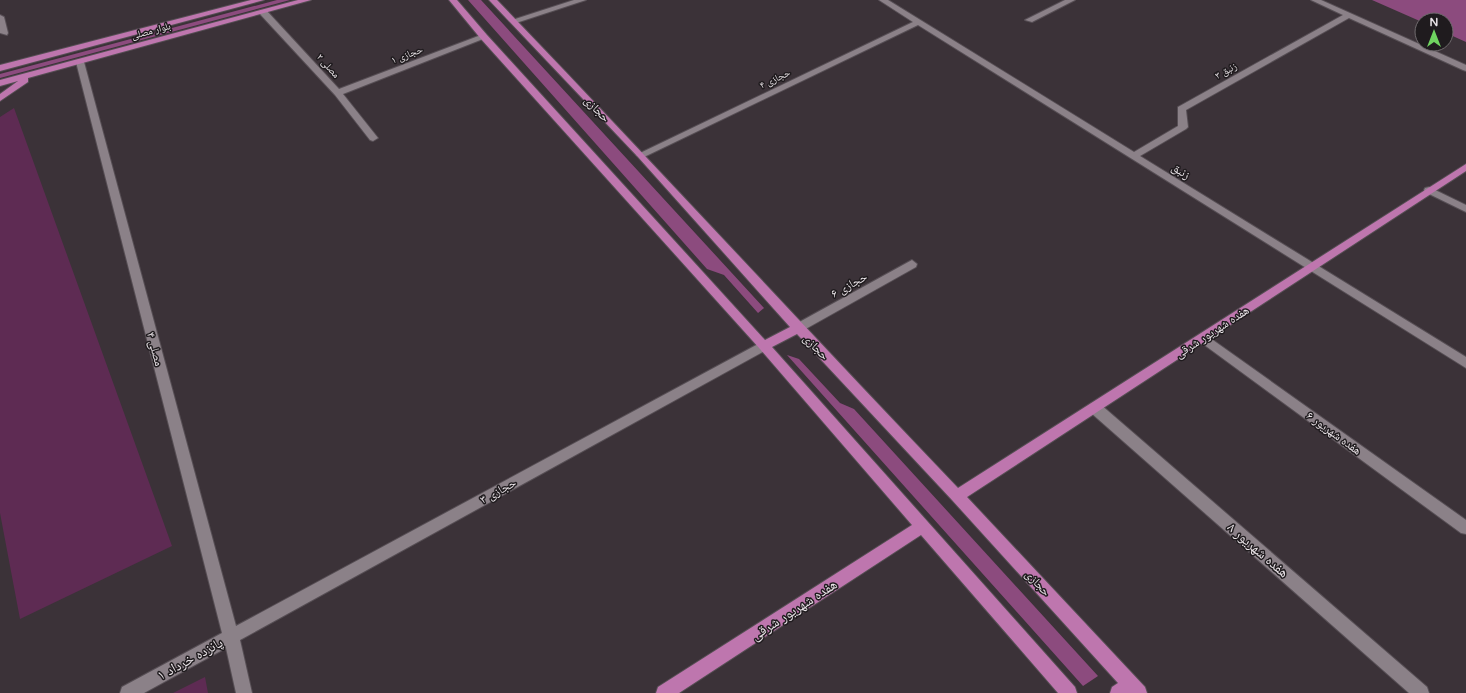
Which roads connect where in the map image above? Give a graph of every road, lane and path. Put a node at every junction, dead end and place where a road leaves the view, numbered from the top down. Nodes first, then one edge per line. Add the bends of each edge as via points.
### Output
1 (260, 0) edge
2 (307, 0) edge
3 (454, 0) edge
4 (494, 0) edge
5 (582, 0) edge
6 (883, 0) edge
7 (1071, 0) edge
8 (1315, 0) edge
9 (263, 12) junction
10 (1349, 15) junction
11 (0, 17) edge
12 (1029, 20) dead end
13 (513, 21) junction
14 (919, 22) junction
15 (4, 33) dead end
16 (484, 37) junction
17 (0, 62) edge
18 (27, 62) junction
19 (80, 62) junction
20 (0, 68) edge
21 (1466, 68) edge
22 (32, 75) junction
23 (0, 83) edge
24 (338, 93) junction
25 (0, 98) edge
26 (373, 138) dead end
27 (641, 155) junction
28 (1132, 156) junction
29 (1466, 167) edge
30 (1429, 190) junction
31 (1466, 210) edge
32 (912, 264) dead end
33 (1312, 267) junction
34 (798, 328) junction
35 (1203, 338) junction
36 (764, 346) junction
37 (1466, 363) edge
38 (1096, 408) junction
39 (957, 496) junction
40 (923, 526) junction
41 (1466, 528) edge
42 (231, 636) junction
43 (1129, 690) edge
44 (128, 693) edge
45 (244, 693) edge
46 (664, 693) edge
47 (1069, 693) edge
48 (1421, 693) edge

1 - 18 main road, بلوار مصلی
2 - 9 main road, بلوار مصلی
3 - 16 main road
4 - 13 main road, حجازی
5 - 13 street
6 - 14 street, زنبق
7 - 12 street
8 - 10 street
9 - 19 main road, بلوار مصلی
9 - 24 street, مصلی ۲
10 - 21 street
10 - 28 street, زنبق ۳ via 1181,109 1183,127
11 - 15 street
13 - 27 main road, حجازی
14 - 27 street, حجازی ۴
14 - 28 street, زنبق
16 - 24 street, حجازی ۱
16 - 36 main road
17 - 18 main road
18 - 20 main road, بلوار مصلی
19 - 22 main road, بلوار مصلی
19 - 42 street, مصلی ۴
22 - 23 main road, بلوار مصلی
22 - 25 main road
24 - 26 street, مصلی ۲
27 - 34 main road, حجازی
28 - 33 street, زنبق
29 - 30 main road, هفده شهریور شرقی
30 - 31 street
30 - 33 main road, هفده شهریور شرقی
32 - 34 street, حجازی ۶
33 - 35 main road, هفده شهریور شرقی
33 - 37 street, زنبق
34 - 36 main road
34 - 39 main road, حجازی
35 - 38 main road, هفده شهریور شرقی
35 - 41 street, هفده شهریور ۶
36 - 40 main road
36 - 42 street, حجازی ۳
38 - 39 main road, هفده شهریور شرقی
38 - 48 street, هفده شهریور ۸
39 - 43 main road, حجازی
40 - 46 main road, هفده شهریور شرقی
40 - 47 main road
42 - 44 street, پانزده خرداد ۱
42 - 45 street, مصلی ۴

